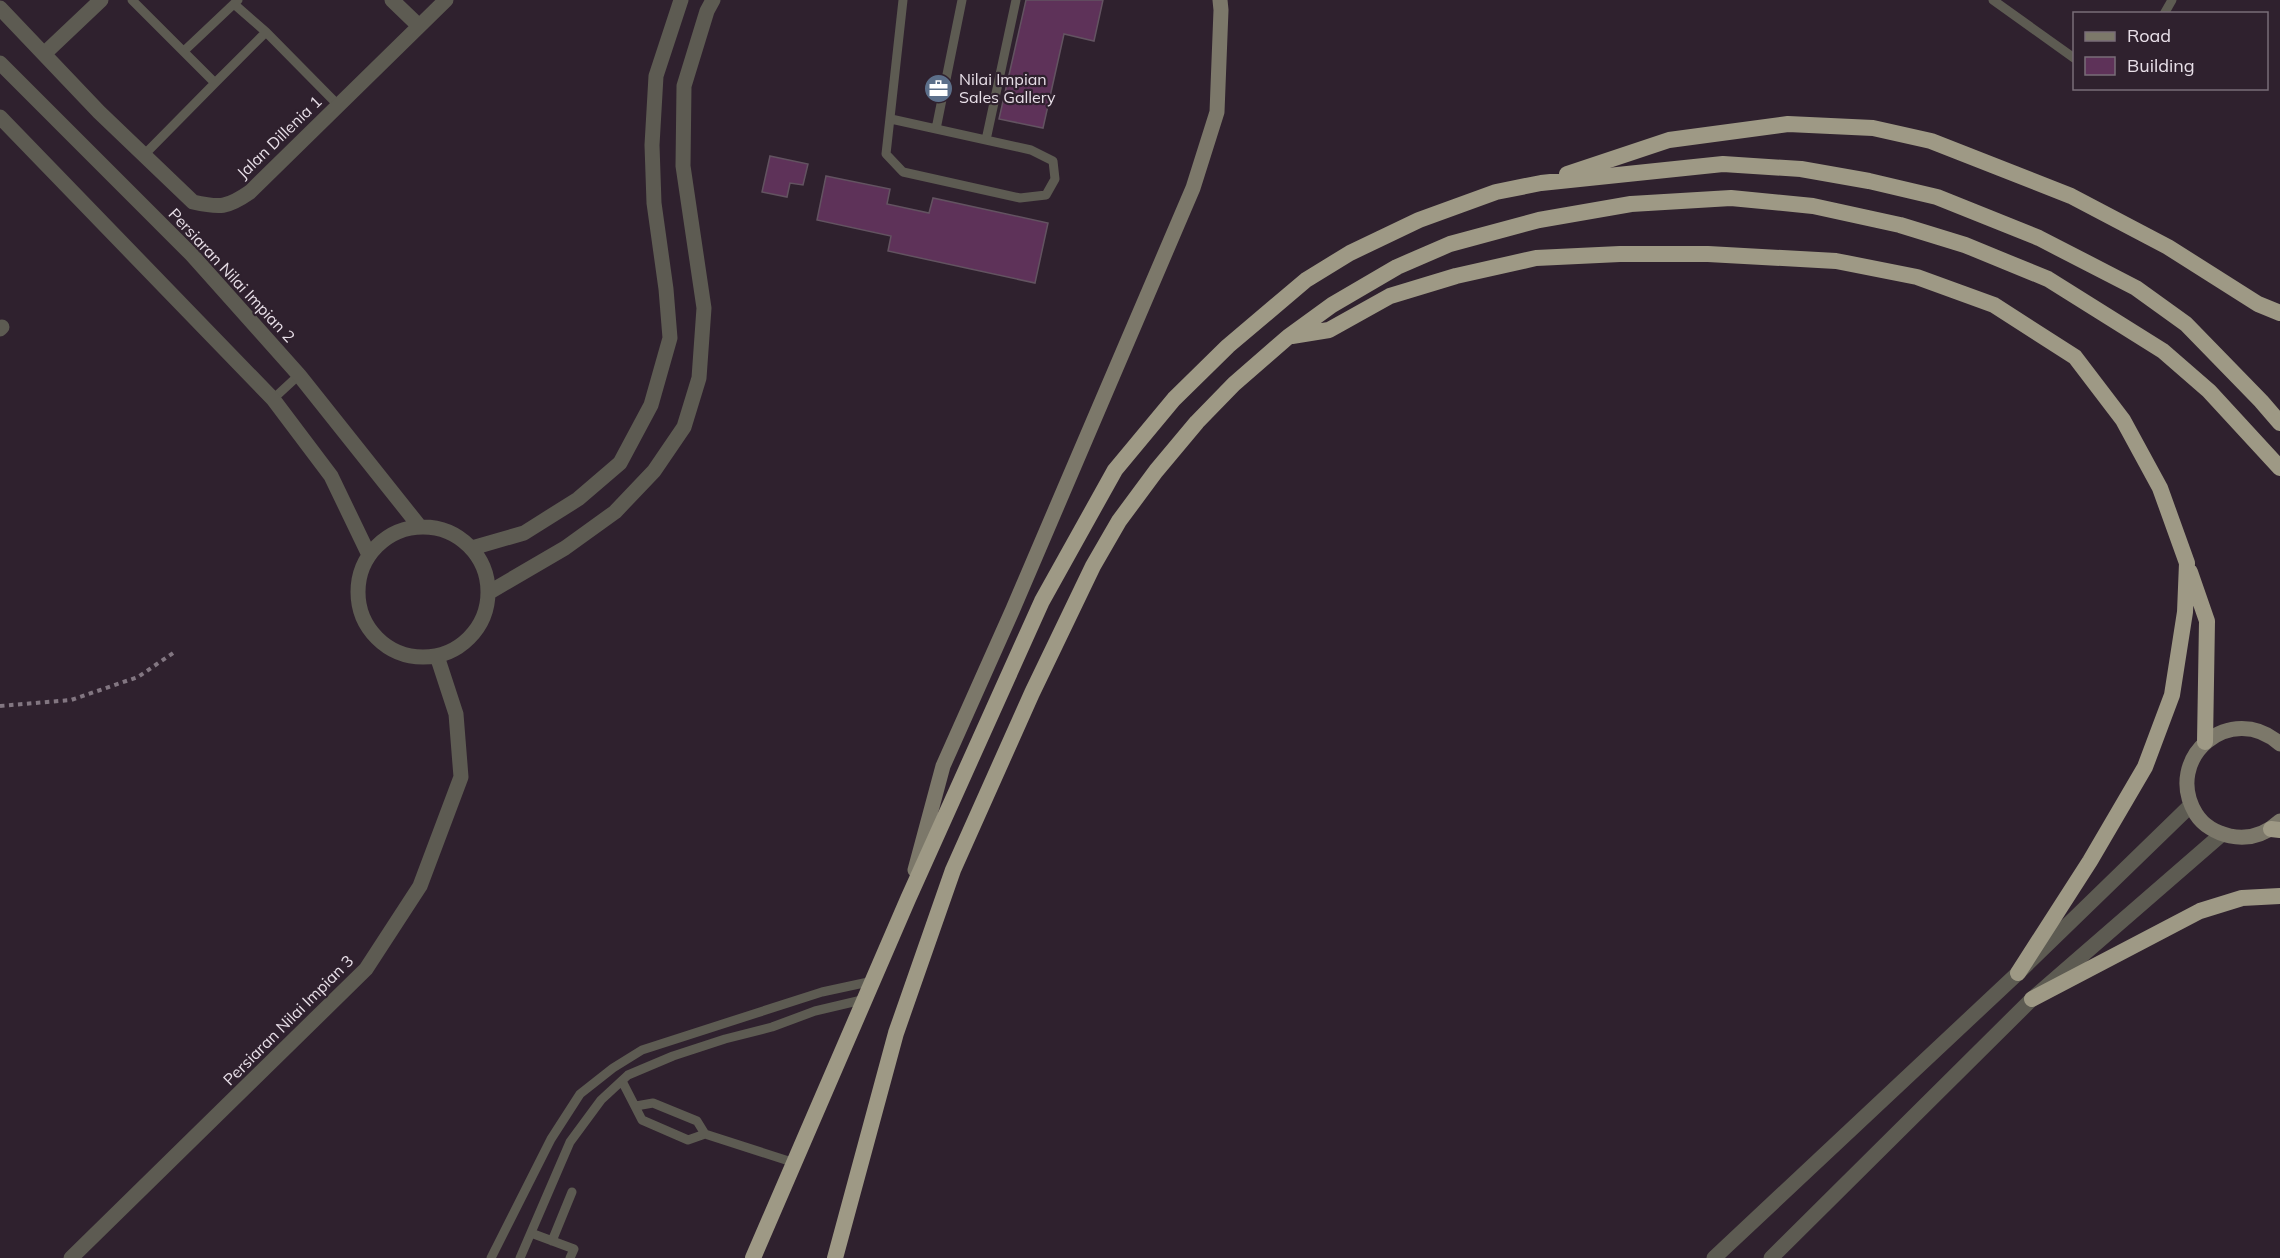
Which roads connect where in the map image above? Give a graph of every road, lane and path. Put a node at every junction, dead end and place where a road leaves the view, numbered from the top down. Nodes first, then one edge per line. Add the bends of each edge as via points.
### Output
1 (101, 0) edge
2 (132, 0) edge
3 (392, 0) edge
4 (446, 0) edge
5 (681, 0) edge
6 (713, 0) edge
7 (903, 0) edge
8 (962, 0) edge
9 (1016, 0) edge
10 (1220, 0) edge
11 (1993, 0) edge
12 (236, 2) edge
13 (0, 8) edge
14 (419, 26) junction
15 (266, 32) junction
16 (184, 51) junction
17 (44, 54) junction
18 (2073, 57) edge
19 (0, 63) edge
20 (215, 82) junction
21 (338, 105) junction
22 (0, 117) edge
23 (891, 119) junction
24 (936, 129) junction
25 (986, 140) junction
26 (143, 156) junction
27 (1541, 183) junction
28 (2258, 304) junction
29 (2280, 313) edge
30 (2280, 319) edge
31 (1288, 337) junction
32 (299, 375) junction
33 (273, 399) junction
34 (2280, 423) edge
35 (2280, 468) edge
36 (420, 527) junction
37 (472, 548) junction
38 (369, 555) junction
39 (2187, 563) junction
40 (488, 593) junction
41 (176, 651) dead end
42 (437, 656) junction
43 (0, 706) edge
44 (2277, 737) edge
45 (2205, 742) junction
46 (2191, 805) junction
47 (2277, 827) edge
48 (2222, 834) junction
49 (2280, 896) edge
50 (908, 899) junction
51 (2018, 974) junction
52 (873, 981) junction
53 (866, 999) junction
54 (2032, 999) junction
55 (622, 1081) junction
56 (636, 1106) junction
57 (705, 1134) junction
58 (795, 1163) junction
59 (572, 1192) dead end
60 (531, 1233) junction
61 (552, 1241) junction
62 (71, 1258) edge
63 (491, 1258) edge
64 (520, 1258) edge
65 (570, 1258) edge
66 (753, 1258) edge
67 (835, 1258) edge
68 (1714, 1258) edge
69 (1770, 1258) edge

1 - 17 street
2 - 16 lane
3 - 14 street
4 - 14 street, Jalan Dillenia 1
5 - 37 street via 656,76 654,203 670,338 651,405 620,463 578,500 524,533
6 - 40 street via 684,86 683,166 704,308 699,378 684,427 654,471 615,512 565,548
7 - 23 lane
8 - 24 lane
9 - 25 lane
10 - 50 main road via 1217,112 1193,188 943,766
11 - 18 lane
12 - 15 lane
12 - 16 lane
13 - 17 street, Jalan Dillenia 1
14 - 21 street, Jalan Dillenia 1
15 - 20 lane
15 - 21 lane
16 - 20 lane
17 - 26 street, Jalan Dillenia 1
19 - 32 street, Persiaran Nilai Impian 2 via 192,255
20 - 26 lane
21 - 26 street, Jalan Dillenia 1 via 233,204 213,207 193,202
22 - 33 street
23 - 24 lane
23 - 25 lane via 886,154 903,172 1020,198 1046,195 1056,179 1053,161 1031,150
24 - 25 lane
27 - 28 highway via 1669,140 1788,124 1873,128 1932,141 2071,196 2168,247
27 - 34 highway via 1723,164 1801,169 1937,197 2039,238 2136,288 2186,324
27 - 50 highway via 1496,192 1419,220 1350,253 1306,280 1228,346 1174,399 1115,470 1042,601
28 - 29 highway
28 - 30 highway
31 - 35 highway via 1396,267 1450,244 1539,220 1630,204 1731,198 1813,206 1954,241 2048,279 2163,351 2209,391
31 - 39 highway via 1329,330 1390,296 1536,258 1620,254 1836,261 1917,277 1994,305 2075,357 2123,420 2150,469
31 - 67 highway via 1234,384 1155,471 1093,566 953,870 896,1033
32 - 33 lane
32 - 36 street, Persiaran Nilai Impian 2
33 - 38 street via 331,476
36 - 37 street via 457,536
36 - 38 street via 383,540
37 - 40 street via 487,576
38 - 42 street via 357,592 368,629 398,653
39 - 45 highway via 2208,621
39 - 51 highway via 2185,612 2172,695 2145,767
40 - 42 street via 484,614 474,633 457,648
41 - 43 path via 138,677 71,700
42 - 62 street, Persiaran Nilai Impian 3 via 456,714 461,777 420,886 366,969
44 - 45 main road via 2238,728 2220,732
45 - 46 main road via 2188,771
46 - 48 main road via 2209,828
46 - 51 street
47 - 48 main road via 2256,836
48 - 54 street
49 - 54 highway via 2242,898 2200,912
50 - 52 highway
51 - 68 street
52 - 53 highway
52 - 63 lane via 822,992 642,1050 613,1068 580,1094 551,1139
53 - 55 lane via 673,1056
53 - 58 highway
54 - 69 street
55 - 56 lane
55 - 60 lane via 601,1100 570,1142
56 - 57 lane via 653,1103 697,1121
56 - 57 lane via 642,1120 688,1140
57 - 58 lane
58 - 66 highway
59 - 61 lane
60 - 61 lane
60 - 64 lane
61 - 65 lane via 574,1249

